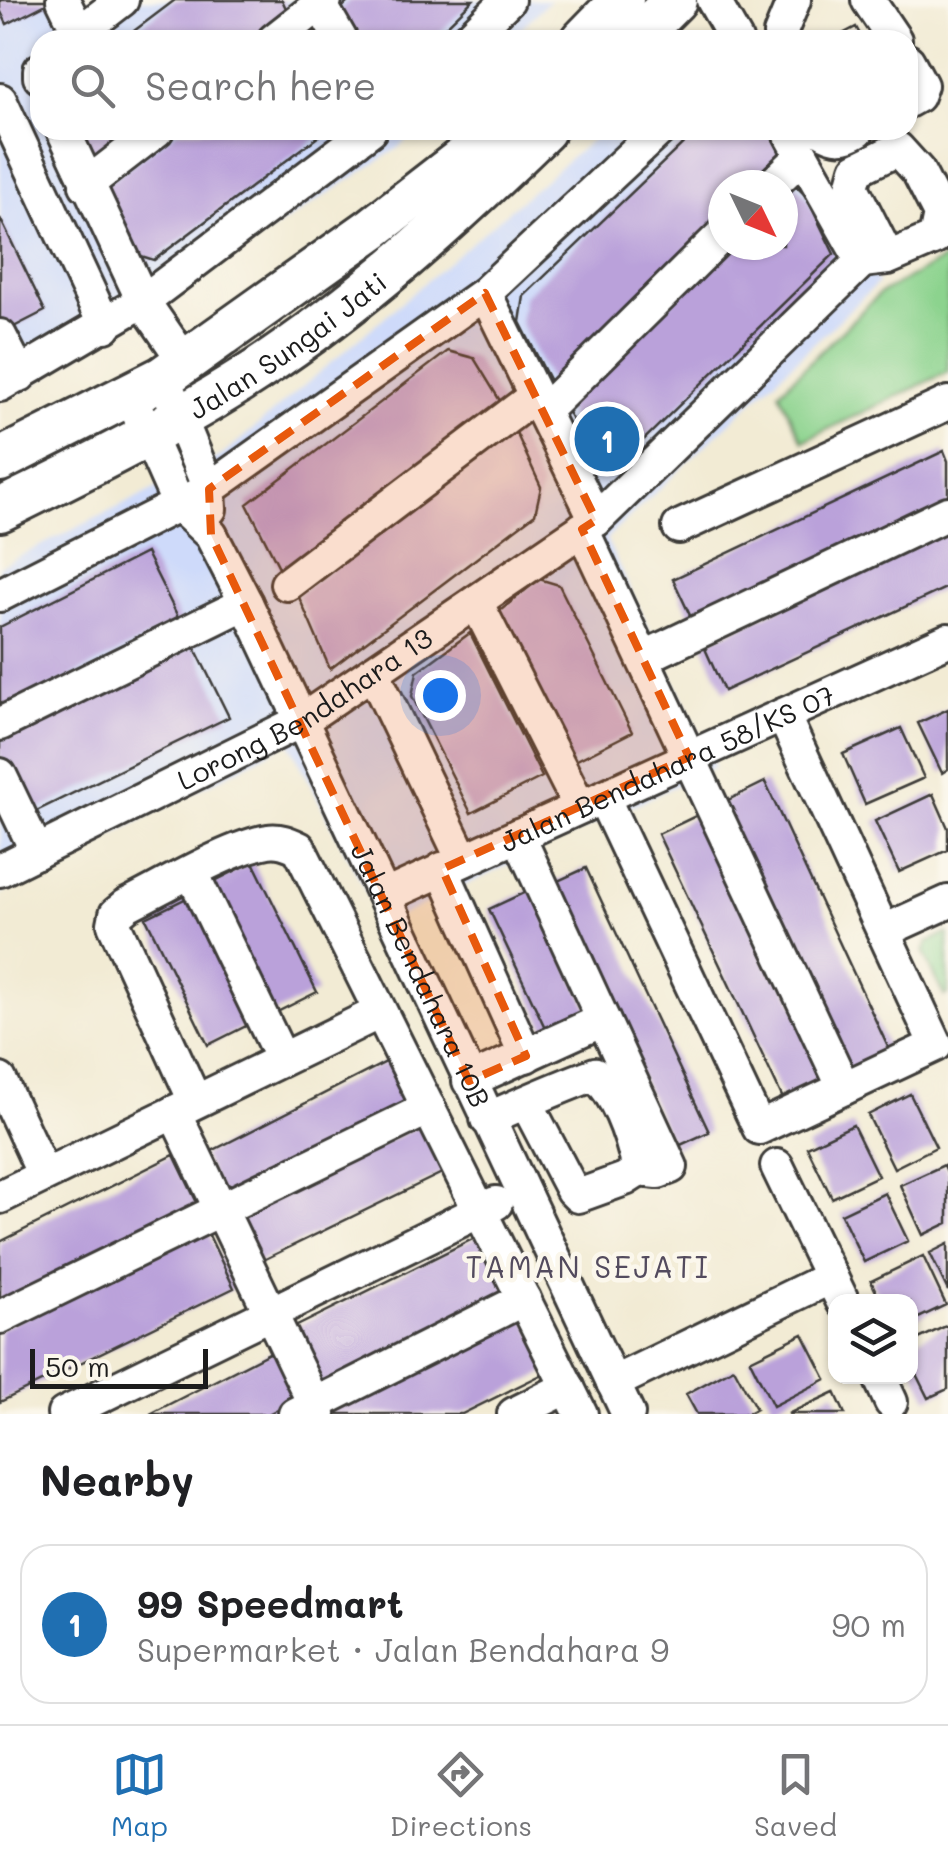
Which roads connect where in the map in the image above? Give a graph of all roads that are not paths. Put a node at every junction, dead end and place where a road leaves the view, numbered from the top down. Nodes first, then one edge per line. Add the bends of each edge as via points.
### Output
1 (63, 0) edge
2 (122, 0) edge
3 (508, 0) edge
4 (622, 0) edge
5 (675, 0) edge
6 (713, 0) edge
7 (794, 0) edge
8 (868, 0) edge
9 (321, 1) edge
10 (72, 30) edge
11 (83, 30) edge
12 (286, 30) edge
13 (337, 30) edge
14 (476, 30) edge
15 (593, 30) edge
16 (644, 30) edge
17 (730, 30) edge
18 (782, 30) edge
19 (888, 30) edge
20 (0, 100) edge
21 (67, 140) edge
22 (144, 140) edge
23 (357, 140) edge
24 (482, 140) edge
25 (534, 140) edge
26 (648, 140) edge
27 (803, 140) edge
28 (805, 140) edge
29 (782, 170) edge
30 (86, 185) junction
31 (708, 248) edge
32 (485, 293) junction
33 (143, 301) junction
34 (105, 326) junction
35 (0, 336) edge
36 (159, 379) junction
37 (10, 380) edge
38 (539, 404) junction
39 (946, 410) edge
40 (164, 427) junction
41 (0, 460) edge
42 (210, 489) junction
43 (179, 505) junction
44 (0, 510) edge
45 (948, 513) edge
46 (589, 525) junction
47 (679, 527) dead end
48 (211, 535) junction
49 (287, 584) dead end
50 (0, 595) edge
51 (476, 602) junction
52 (246, 603) junction
53 (948, 640) edge
54 (643, 658) junction
55 (373, 672) junction
56 (783, 714) junction
57 (301, 721) junction
58 (0, 724) edge
59 (689, 757) junction
60 (0, 775) edge
61 (591, 802) junction
62 (518, 835) junction
63 (38, 852) junction
64 (453, 865) junction
65 (0, 870) edge
66 (192, 873) junction
67 (385, 896) junction
68 (948, 902) edge
69 (884, 931) junction
70 (380, 1012) junction
71 (604, 1020) junction
72 (526, 1056) junction
73 (282, 1060) junction
74 (0, 1080) edge
75 (469, 1081) junction
76 (844, 1088) junction
77 (526, 1102) junction
78 (185, 1107) junction
79 (429, 1108) junction
80 (488, 1119) junction
81 (777, 1166) dead end
82 (639, 1170) junction
83 (44, 1175) junction
84 (521, 1190) junction
85 (0, 1196) edge
86 (220, 1208) junction
87 (480, 1210) junction
88 (837, 1289) edge
89 (524, 1298) junction
90 (270, 1313) junction
91 (0, 1317) edge
92 (613, 1383) junction
93 (575, 1401) edge
94 (309, 1411) edge
95 (64, 1414) edge
96 (514, 1414) edge
97 (628, 1414) edge

1 - 10 street
2 - 11 street
3 - 14 street
4 - 15 main road
5 - 16 main road
6 - 17 street
7 - 18 street
8 - 19 street
9 - 12 street
9 - 13 street
20 - 34 street
21 - 30 street, Jalan Bendahara 10B
22 - 30 street
23 - 33 street
24 - 36 main road, Jalan Sungai Jati via 374,228
25 - 40 main road, Jalan Sungai Jati via 473,200 325,322
26 - 32 street
27 - 29 street
28 - 46 street, Lorong Bendahara 13 via 875,260
30 - 33 street, Jalan Bendahara 10B
31 - 38 street
32 - 38 street
32 - 42 street
33 - 34 street
33 - 36 street, Jalan Bendahara 10B
34 - 37 street
35 - 37 street
36 - 40 street, Jalan Bendahara 10B
36 - 41 main road, Jalan Sungai Jati
38 - 46 street
38 - 49 street
39 - 47 street
40 - 42 street, Jalan Bendahara 10B
40 - 43 street, Jalan Bendahara 10B
40 - 44 main road, Jalan Sungai Jati
42 - 43 street
42 - 48 street, Jalan Bendahara 10B
43 - 48 street, Jalan Bendahara 10B
43 - 50 street
45 - 54 street
46 - 51 street, Lorong Bendahara 13
46 - 54 street
48 - 52 street, Jalan Bendahara 10B
51 - 55 street, Lorong Bendahara 13
51 - 61 street
52 - 57 street, Jalan Bendahara 10B
52 - 58 street
53 - 56 street, Jalan Bendahara 58/KS 07
54 - 59 street
55 - 57 street, Lorong Bendahara 13
55 - 64 street
56 - 59 street, Jalan Bendahara 58/KS 07
56 - 69 street
57 - 63 street, Lorong Bendahara 13
57 - 67 street, Jalan Bendahara 10B
59 - 61 street, Jalan Bendahara 58/KS 07
59 - 76 street
60 - 63 street
61 - 62 street, Jalan Bendahara 58/KS 07
61 - 76 street via 759,1128
62 - 64 street, Jalan Bendahara 58/KS 07
62 - 71 street
63 - 65 street, Lorong Bendahara 13
64 - 67 street, Jalan Bendahara 58/KS 07
64 - 72 street
66 - 70 street via 267,841 298,848
66 - 73 street
66 - 78 street via 127,905 114,924
67 - 75 street, Jalan Bendahara 10B
68 - 69 street
69 - 76 street via 936,1044
70 - 73 street
70 - 79 street
71 - 72 street
71 - 82 street via 671,1167
72 - 75 street
73 - 78 street
74 - 83 street
75 - 80 street, Jalan Bendahara 10B
77 - 80 street
77 - 82 street via 578,1196
77 - 82 street via 595,1074 619,1111
78 - 83 street
78 - 86 street
79 - 86 street
79 - 87 street
80 - 84 street, Jalan Bendahara 10B
81 - 88 street
83 - 85 street
84 - 87 street
84 - 92 street, Jalan Bendahara 10B
86 - 90 street
86 - 91 street
87 - 89 street
87 - 90 street
88 - 92 street
89 - 93 street
89 - 94 street
90 - 94 street
90 - 95 street
92 - 97 street, Jalan Bendahara 10B
93 - 96 street

